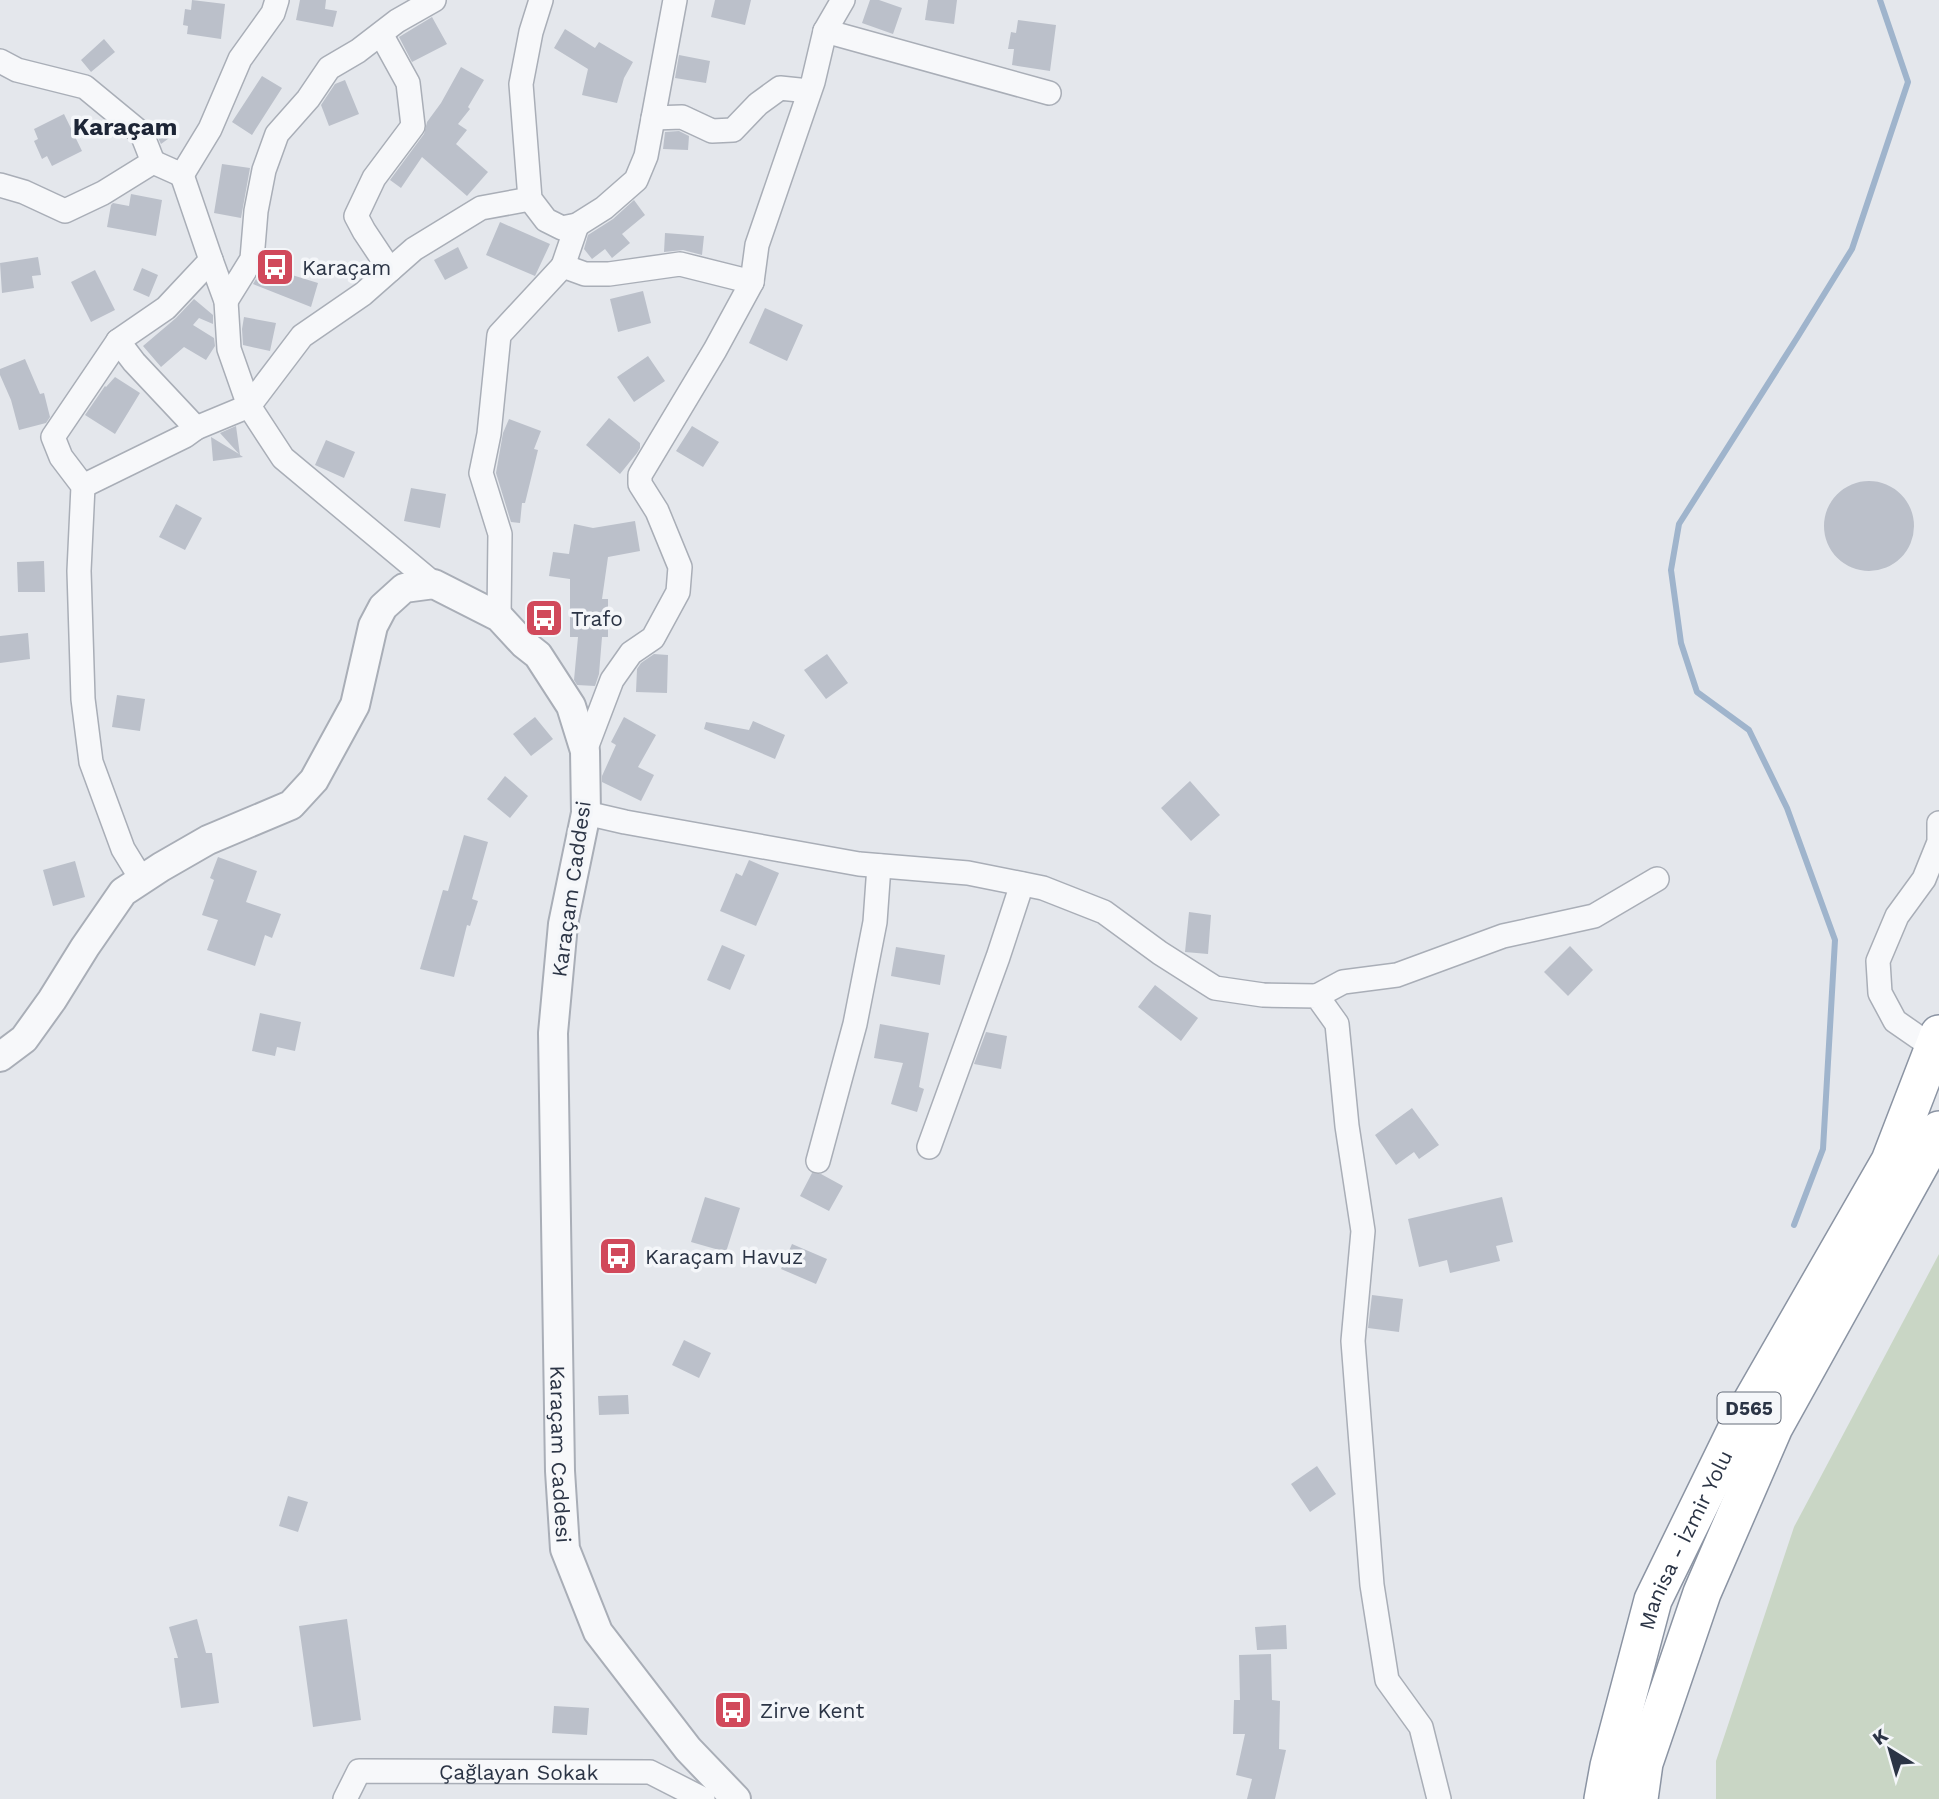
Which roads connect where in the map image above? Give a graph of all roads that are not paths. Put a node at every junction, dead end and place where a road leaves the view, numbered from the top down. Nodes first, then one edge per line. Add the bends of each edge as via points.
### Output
1 (277, 0) edge
2 (434, 0) edge
3 (541, 0) edge
4 (674, 0) edge
5 (843, 0) edge
6 (825, 31) junction
7 (381, 34) junction
8 (0, 61) edge
9 (809, 91) junction
10 (1049, 93) dead end
11 (653, 118) junction
12 (153, 162) junction
13 (183, 176) junction
14 (0, 185) edge
15 (530, 199) junction
16 (577, 225) junction
17 (211, 260) junction
18 (563, 266) junction
19 (390, 270) junction
20 (752, 282) junction
21 (226, 301) junction
22 (118, 341) junction
23 (249, 406) junction
24 (196, 428) junction
25 (83, 486) junction
26 (434, 584) junction
27 (499, 617) junction
28 (585, 751) junction
29 (586, 813) junction
30 (1939, 823) edge
31 (879, 866) junction
32 (1657, 879) dead end
33 (142, 880) junction
34 (1022, 884) junction
35 (1317, 996) junction
36 (1936, 1041) edge
37 (0, 1057) edge
38 (1939, 1130) edge
39 (929, 1147) dead end
40 (818, 1161) dead end
41 (345, 1799) edge
42 (703, 1799) edge
43 (736, 1799) edge
44 (1440, 1799) edge
45 (1603, 1799) edge
46 (1639, 1799) edge

1 - 13 street via 273,13 240,59 210,129
2 - 7 street
3 - 15 street via 521,84
4 - 11 street
5 - 6 street
6 - 9 street
6 - 10 street
7 - 19 street via 408,83 413,126 374,178 356,216
7 - 21 street via 329,68 277,134 264,170 252,259
8 - 12 street via 17,70 85,87 142,134
9 - 11 street via 780,88 733,130 712,131 682,117
9 - 20 street via 757,245
11 - 16 street via 636,180
12 - 13 street
12 - 14 street via 65,211
13 - 17 street
15 - 16 street via 546,220 562,228
15 - 19 street via 481,208 414,249
16 - 18 street
17 - 21 street
17 - 22 street via 166,308
18 - 20 street via 585,274 609,274 680,264
18 - 27 street via 499,335 481,473 500,534
19 - 23 street via 302,336
20 - 28 street via 640,475 640,484 657,511 680,567 678,592 653,638 631,653 612,680
21 - 23 street via 229,349
22 - 24 street
22 - 25 street via 53,437 61,457
23 - 24 street
23 - 26 street via 283,458
24 - 25 street
25 - 33 street via 79,584 83,699 91,762 123,849
26 - 27 street, Karaçam Caddesi
26 - 33 street via 404,588 383,607 373,626 355,705 314,780 291,805 208,840
27 - 28 street, Karaçam Caddesi via 538,655 571,706
28 - 29 street, Karaçam Caddesi
29 - 31 street
29 - 43 street, Karaçam Caddesi via 563,924 553,1033 565,1549 598,1632 688,1749
30 - 36 street via 1939,842 1924,879 1897,916 1878,961 1880,993 1895,1021
31 - 34 street via 968,873
31 - 40 street via 875,922 855,1024
32 - 35 street via 1594,916 1503,936 1397,975 1343,982
33 - 37 street via 123,892 24,1039
34 - 35 street via 1104,912 1215,988
34 - 39 street
35 - 44 street via 1338,1024 1363,1231 1353,1341 1372,1585 1387,1680 1421,1727
36 - 45 highway, Manisa - İzmir Yolu / D565 via 1890,1160 1740,1422 1653,1600
38 - 46 highway, Manisa - İzmir Yolu / D565 via 1774,1427 1702,1593 1644,1763
41 - 42 street, Çağlayan Sokak via 359,1771 387,1771 650,1772

